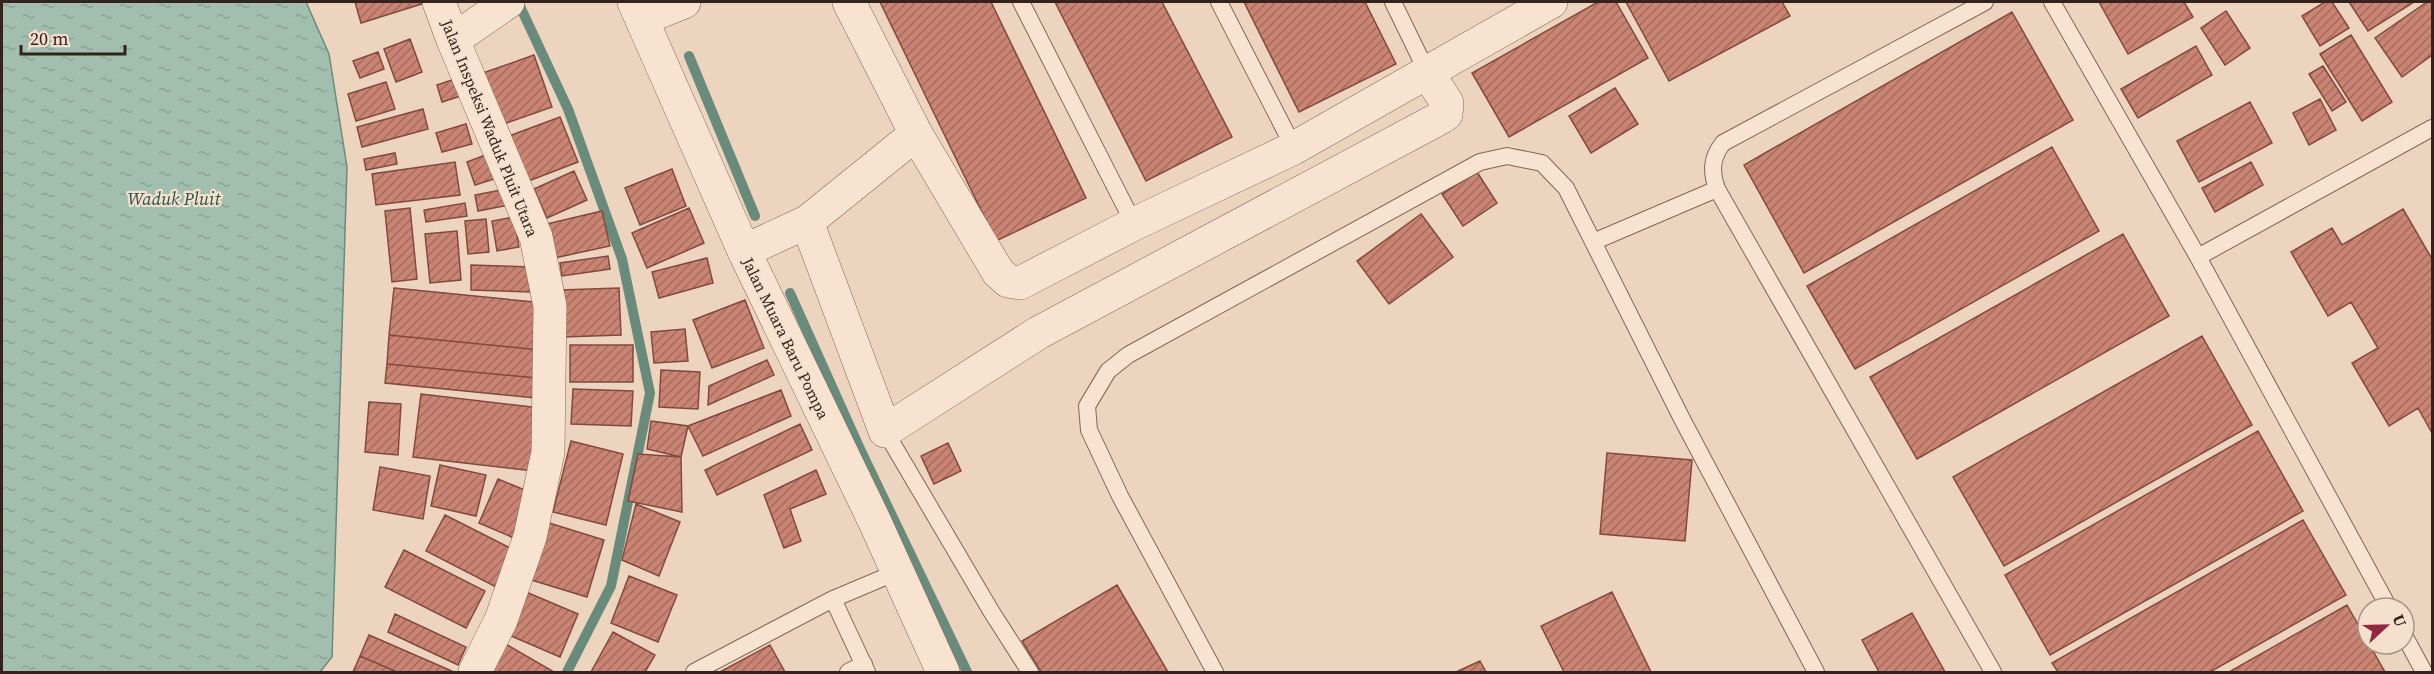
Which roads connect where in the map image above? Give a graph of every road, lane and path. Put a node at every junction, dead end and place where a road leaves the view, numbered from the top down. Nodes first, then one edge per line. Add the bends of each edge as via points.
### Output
1 (440, 2) edge
2 (684, 2) edge
3 (849, 2) edge
4 (1021, 2) edge
5 (1219, 2) edge
6 (1393, 2) edge
7 (1551, 2) edge
8 (1985, 2) edge
9 (2052, 2) edge
10 (496, 10) edge
11 (638, 10) edge
12 (453, 40) junction
13 (1427, 72) junction
14 (2433, 128) edge
15 (916, 134) junction
16 (1294, 148) junction
17 (1717, 189) junction
18 (807, 222) junction
19 (1134, 224) junction
20 (1593, 242) junction
21 (754, 246) junction
22 (2198, 258) junction
23 (885, 430) junction
24 (897, 572) junction
25 (2382, 596) edge
26 (833, 599) junction
27 (2415, 656) edge
28 (866, 668) edge
29 (475, 672) edge
30 (694, 672) edge
31 (849, 672) edge
32 (943, 672) edge
33 (1030, 672) edge
34 (1215, 672) edge
35 (1816, 672) edge
36 (1993, 672) edge
37 (2424, 672) edge

1 - 12 street, Jalan Inspeksi Waduk Pluit Utara
2 - 11 street
3 - 15 street
4 - 19 lane
5 - 16 lane
6 - 13 lane
7 - 13 street
8 - 17 lane via 1723,143 1717,150 1712,174
9 - 22 lane
10 - 12 street
11 - 21 street, Jalan Muara Baru Pompa
12 - 29 street, Jalan Inspeksi Waduk Pluit Utara via 536,237 550,306 548,452 544,474 530,537 501,620
13 - 16 street
13 - 23 street via 1447,103 1442,117 1038,333
14 - 22 lane
15 - 18 street
15 - 19 street via 998,272 1008,281 1020,283
16 - 19 street
17 - 20 lane
17 - 36 lane
18 - 21 street
18 - 23 street
20 - 34 lane via 1566,188 1542,163 1506,156 1480,162 1128,355 1108,371 1087,406 1089,429 1120,496
20 - 35 lane
21 - 24 street, Jalan Muara Baru Pompa
22 - 25 lane
23 - 33 lane
24 - 26 lane
24 - 32 street, Jalan Muara Baru Pompa
26 - 28 lane
26 - 30 lane
27 - 37 lane
28 - 31 lane

